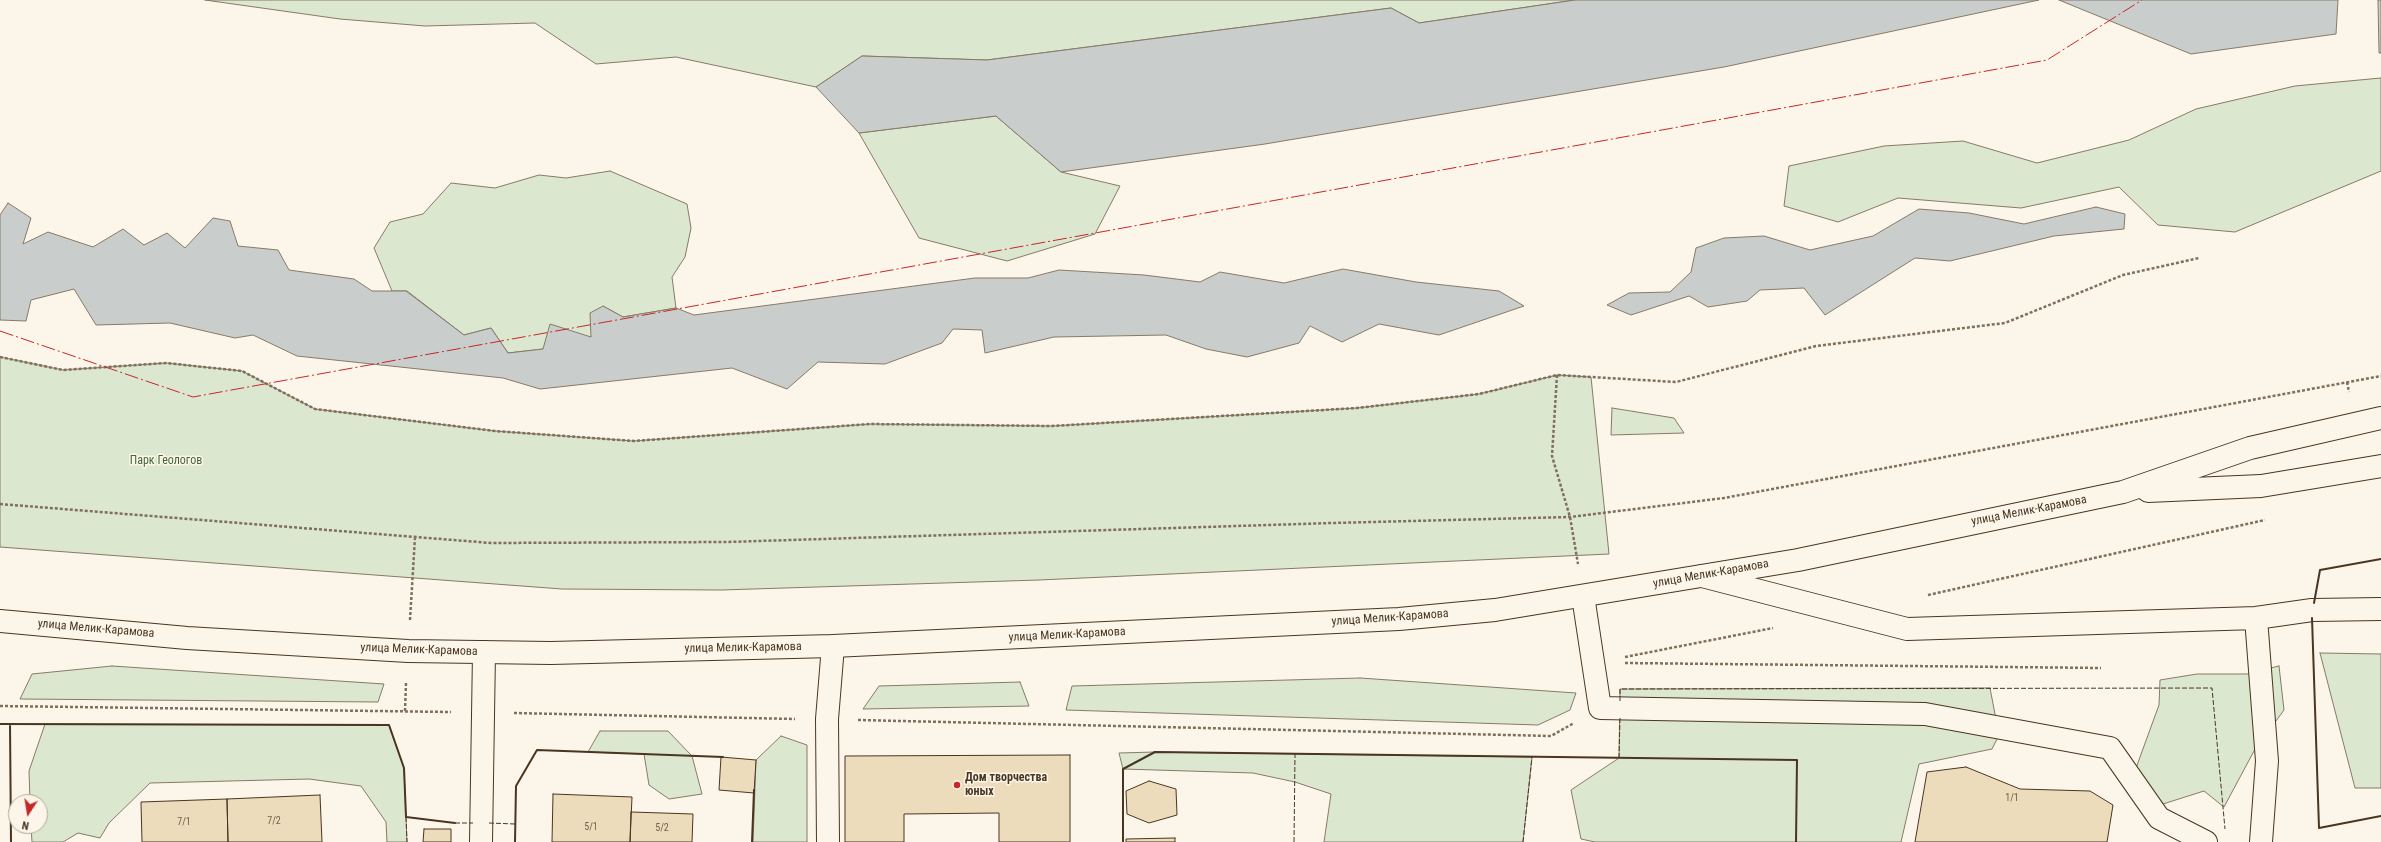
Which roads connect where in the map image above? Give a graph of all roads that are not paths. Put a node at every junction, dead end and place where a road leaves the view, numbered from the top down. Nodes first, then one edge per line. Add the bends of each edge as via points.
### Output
1 (2381, 418) edge
2 (2381, 466) edge
3 (2123, 492) junction
4 (1702, 576) junction
5 (1584, 596) junction
6 (2381, 610) edge
7 (2256, 618) junction
8 (0, 621) edge
9 (833, 646) junction
10 (484, 652) junction
11 (481, 842) edge
12 (828, 842) edge
13 (2206, 842) edge
14 (2260, 842) edge

1 - 3 main road, улица Мелик-Карамова via 2250,448
2 - 3 main road, улица Мелик-Карамова via 2261,486
3 - 4 main road, улица Мелик-Карамова via 1798,560
4 - 5 main road, улица Мелик-Карамова
4 - 7 main road via 1906,629
5 - 9 main road, улица Мелик-Карамова via 1495,610 1399,619
5 - 13 main road via 1600,708 1924,714 2110,748 2160,818
6 - 7 main road via 2312,610
7 - 14 main road via 2267,761
8 - 10 main road, улица Мелик-Карамова via 187,638 408,651
9 - 10 main road, улица Мелик-Карамова
9 - 12 main road via 827,719
10 - 11 main road

